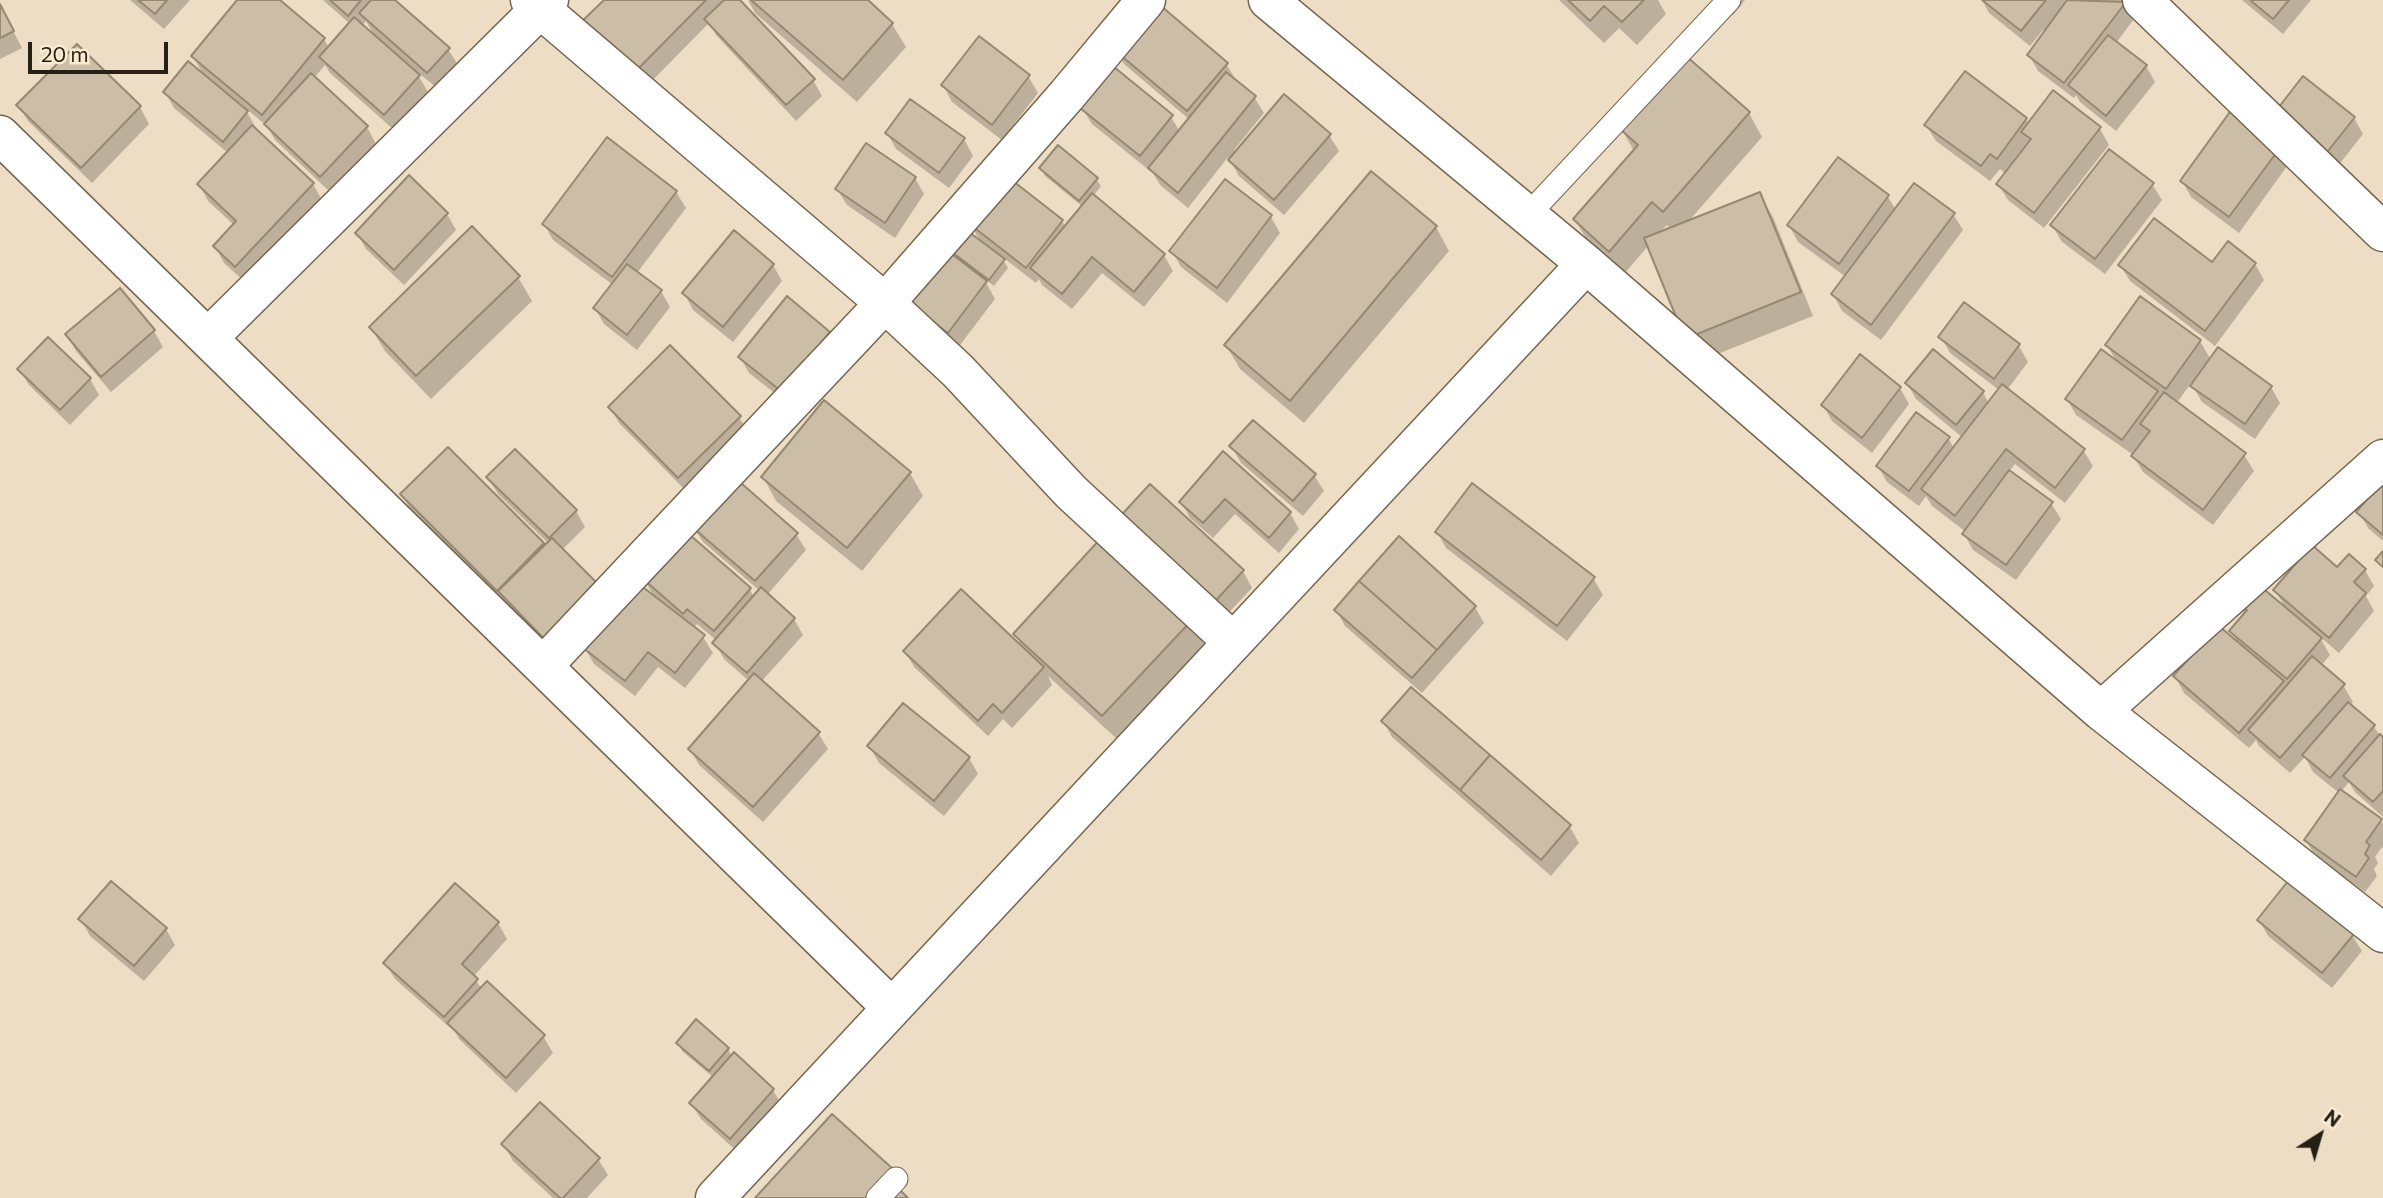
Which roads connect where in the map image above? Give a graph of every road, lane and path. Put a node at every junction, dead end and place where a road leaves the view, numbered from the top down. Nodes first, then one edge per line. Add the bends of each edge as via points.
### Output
1 (1146, 0) edge
2 (1268, 0) edge
3 (1728, 0) edge
4 (2142, 0) edge
5 (540, 3) edge
6 (0, 135) edge
7 (1527, 216) junction
8 (2383, 232) edge
9 (1586, 264) junction
10 (885, 303) junction
11 (208, 338) junction
12 (2383, 459) edge
13 (1233, 642) junction
14 (543, 666) junction
15 (2101, 711) junction
16 (2383, 933) edge
17 (892, 1008) junction
18 (896, 1179) dead end
19 (715, 1198) edge
20 (878, 1198) edge

1 - 10 street
2 - 7 street
3 - 7 lane
4 - 8 street
5 - 10 street
5 - 11 street
6 - 11 street
7 - 9 street
9 - 13 street
9 - 15 street
10 - 13 street via 958,372 1071,492
10 - 14 street
11 - 14 street
12 - 15 street
13 - 17 street
14 - 17 street
15 - 16 street
17 - 19 street
18 - 20 lane

